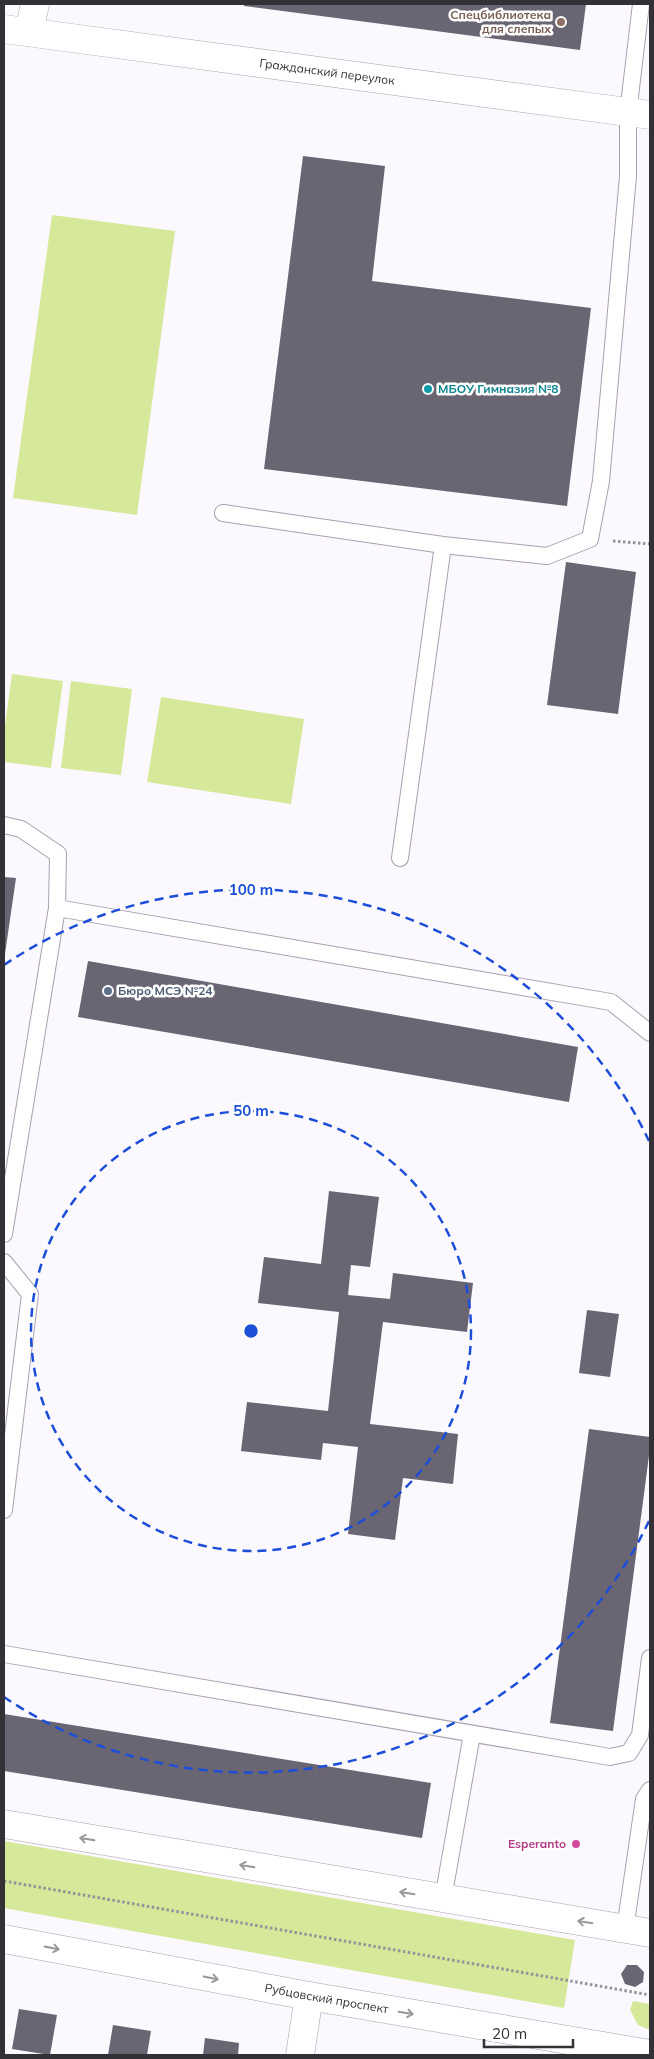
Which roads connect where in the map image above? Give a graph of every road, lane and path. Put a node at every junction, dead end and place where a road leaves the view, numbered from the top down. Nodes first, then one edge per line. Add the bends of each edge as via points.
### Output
1 (34, 4) edge
2 (642, 4) edge
3 (16, 30) edge
4 (639, 114) edge
5 (224, 514) dead end
6 (590, 538) junction
7 (650, 544) edge
8 (443, 545) junction
9 (4, 825) edge
10 (400, 858) dead end
11 (57, 908) junction
12 (650, 1033) edge
13 (4, 1234) edge
14 (4, 1262) edge
15 (4, 1510) edge
16 (4, 1654) edge
17 (650, 1658) edge
18 (472, 1734) junction
19 (650, 1790) edge
20 (4, 1824) edge
21 (4, 1881) edge
22 (443, 1899) junction
23 (638, 1931) edge
24 (4, 1939) edge
25 (650, 1995) edge
26 (309, 1996) junction
27 (596, 2050) edge
28 (650, 2054) edge
29 (300, 2055) edge

1 - 3 street
2 - 4 lane
3 - 4 street, Гражданский переулок
4 - 6 lane via 628,176 601,481
5 - 8 lane
6 - 7 path
6 - 8 lane via 547,556
8 - 10 lane
9 - 11 lane via 22,828 58,854
11 - 12 lane via 611,1002
11 - 13 lane
14 - 15 lane via 30,1294
16 - 18 lane
17 - 18 lane via 640,1735 629,1753 610,1757
18 - 22 lane
19 - 23 lane via 644,1799
22 -> 20 street
21 - 25 path
23 -> 22 street
24 -> 26 street, Рубцовский проспект
26 -> 27 street, Рубцовский проспект
26 - 29 street
27 - 28 street, Рубцовский проспект

